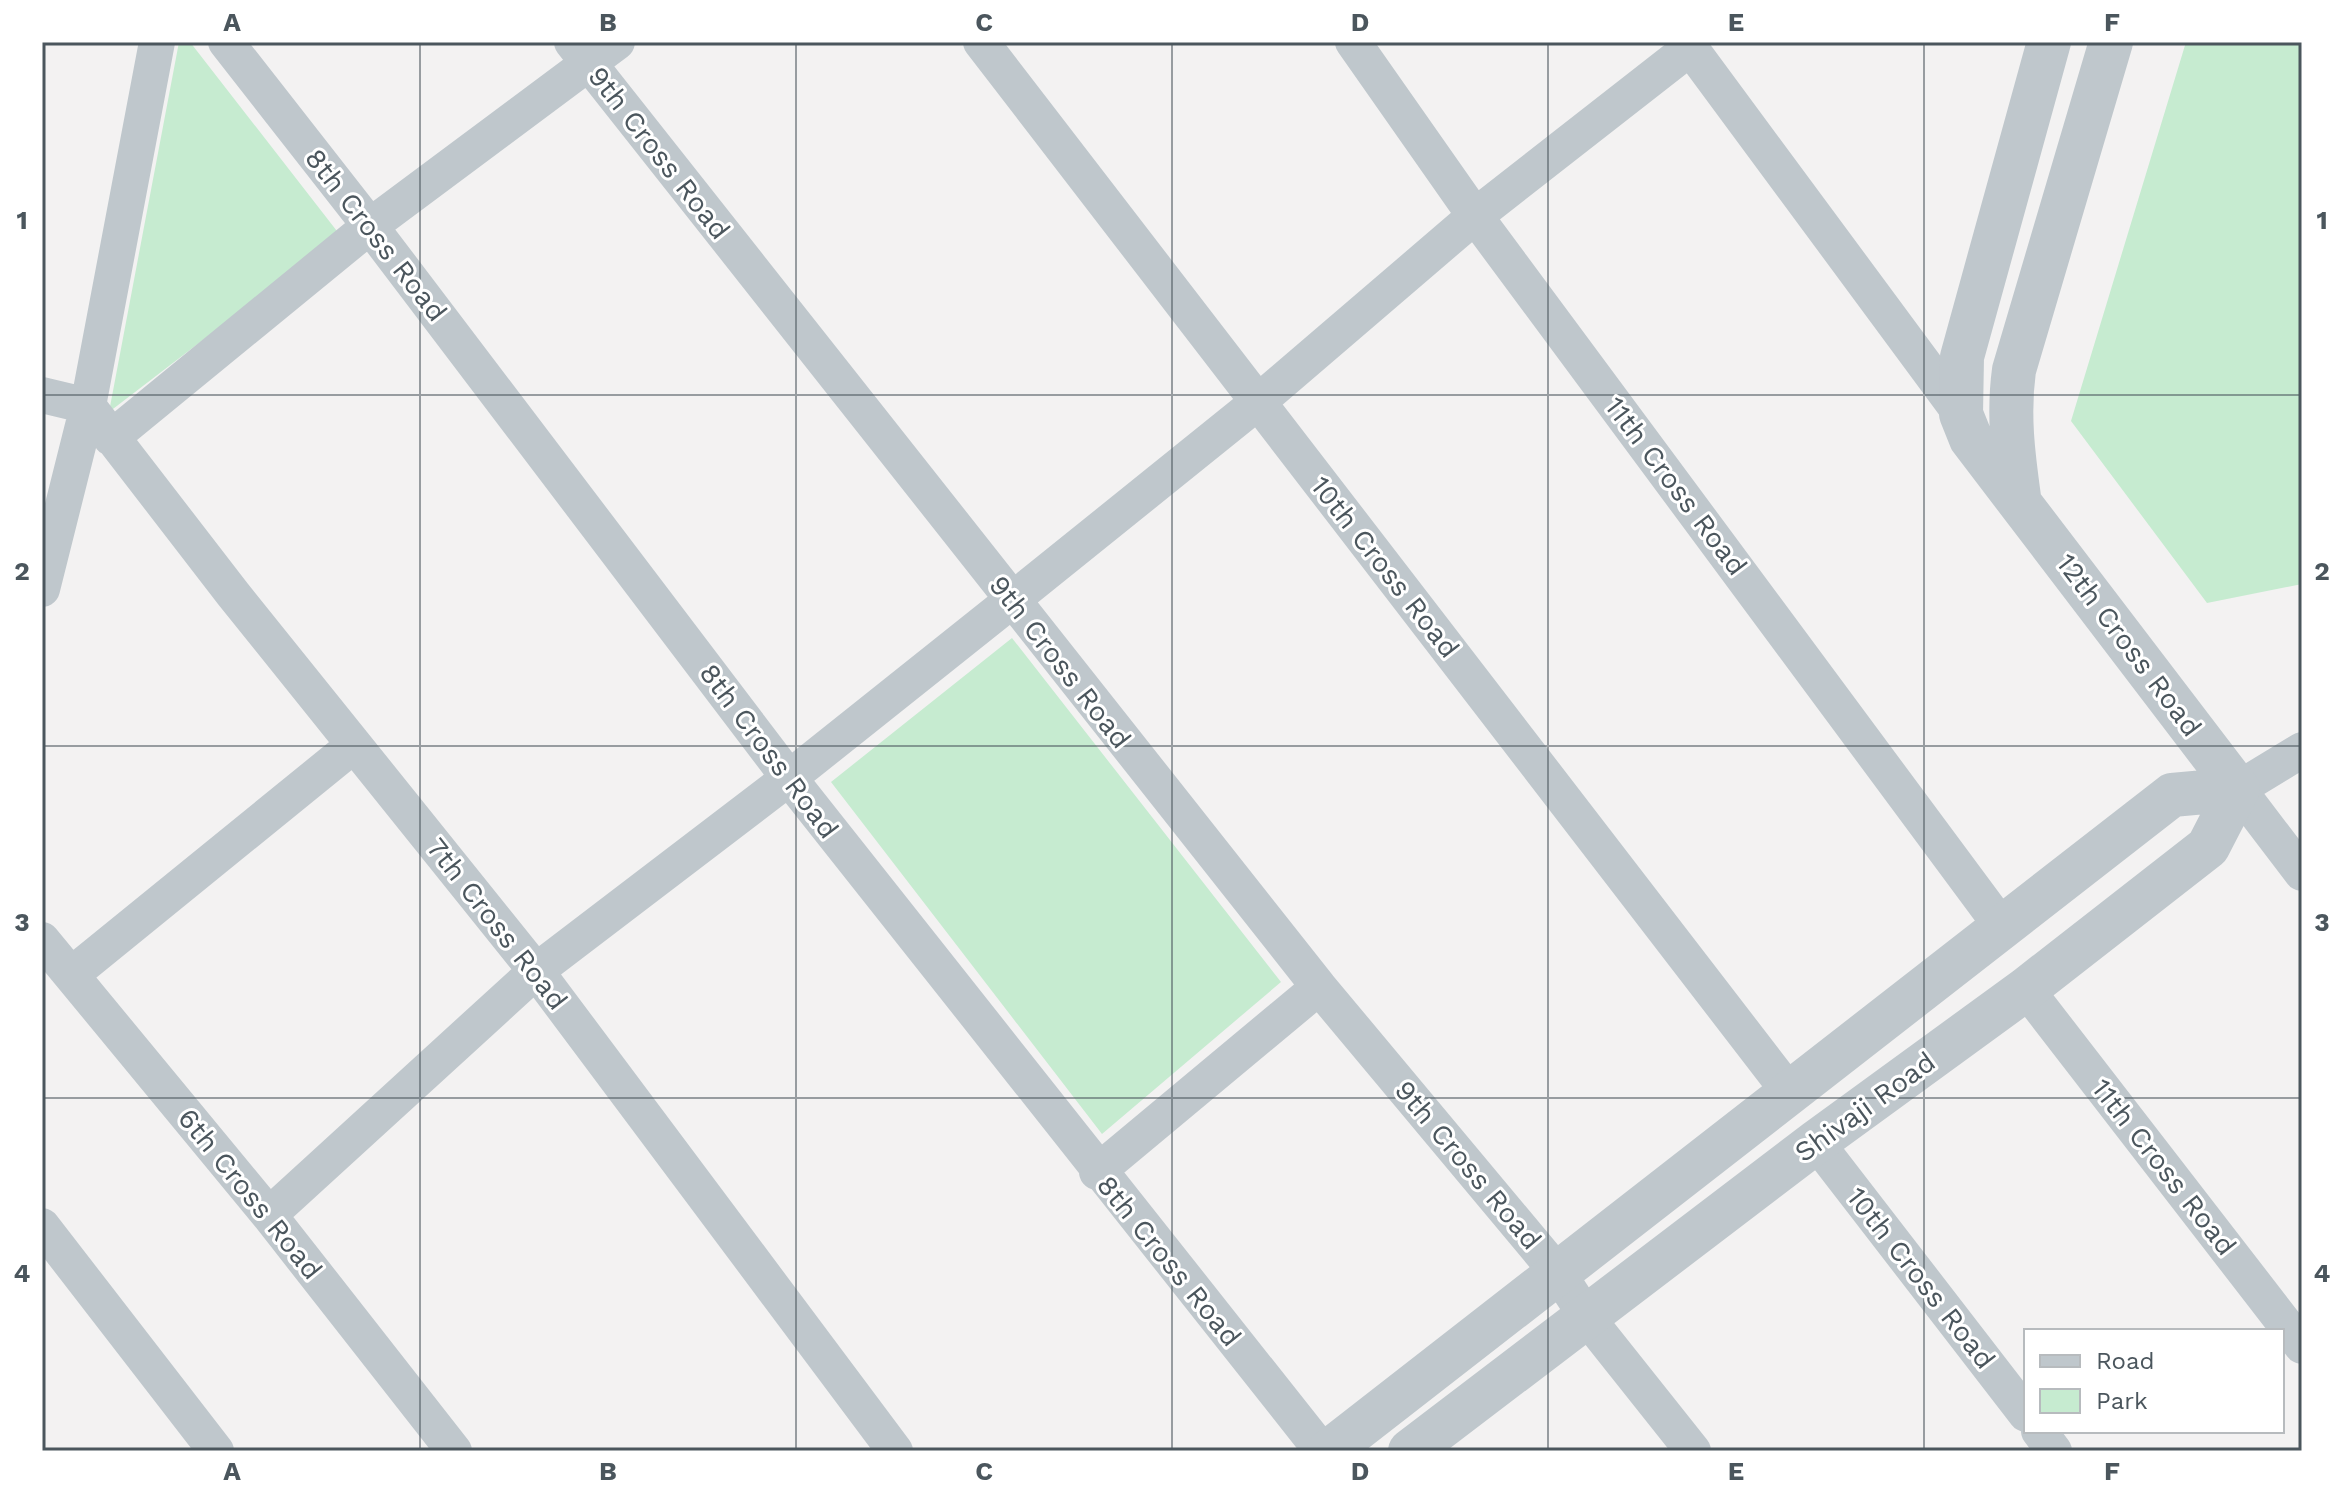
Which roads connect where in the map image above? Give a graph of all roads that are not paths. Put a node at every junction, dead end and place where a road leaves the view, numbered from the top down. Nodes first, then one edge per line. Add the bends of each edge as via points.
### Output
1 (157, 42) edge
2 (226, 42) edge
3 (617, 42) edge
4 (981, 42) edge
5 (1353, 42) edge
6 (2049, 42) edge
7 (2111, 42) edge
8 (1688, 45) edge
9 (580, 53) edge
10 (1475, 216) junction
11 (370, 226) junction
12 (42, 395) edge
13 (1258, 402) junction
14 (88, 406) junction
15 (1961, 414) junction
16 (111, 438) junction
17 (2020, 500) junction
18 (42, 589) edge
19 (1011, 601) junction
20 (354, 745) junction
21 (2302, 750) edge
22 (789, 778) junction
23 (2238, 789) junction
24 (2302, 873) edge
25 (2002, 927) junction
26 (42, 940) edge
27 (536, 971) junction
28 (71, 975) junction
29 (1319, 987) junction
30 (2026, 989) junction
31 (1790, 1093) junction
32 (1816, 1142) junction
33 (1097, 1172) junction
34 (269, 1215) junction
35 (42, 1226) edge
36 (1558, 1273) junction
37 (1588, 1319) junction
38 (2302, 1346) edge
39 (2024, 1411) edge
40 (2040, 1433) edge
41 (216, 1451) edge
42 (454, 1451) edge
43 (895, 1451) edge
44 (1322, 1451) edge
45 (1329, 1451) edge
46 (1410, 1451) edge
47 (1693, 1451) edge
48 (2054, 1451) edge

1 - 14 street
2 - 11 street, 8th Cross Road
3 - 9 street
4 - 13 street, 10th Cross Road
5 - 10 street, 11th Cross Road
6 - 15 street, 12th Cross Road via 1962,357
7 - 17 street via 2014,370 2009,403
8 - 10 street
8 - 15 street, 12th Cross Road
9 - 11 street
9 - 19 street, 9th Cross Road
10 - 13 street
10 - 25 street, 11th Cross Road
11 - 16 street
11 - 22 street, 8th Cross Road
12 - 14 street
13 - 19 street
13 - 31 street, 10th Cross Road
14 - 16 street, 7th Cross Road
14 - 18 street
15 - 17 street, 12th Cross Road via 1971,439
16 - 20 street, 7th Cross Road
17 - 23 street, 12th Cross Road
19 - 22 street
19 - 29 street, 9th Cross Road
20 - 27 street, 7th Cross Road
20 - 28 street
21 - 23 street
22 - 27 street
22 - 33 street, 8th Cross Road
23 - 24 street, 12th Cross Road
23 - 25 street via 2172,795
23 - 30 street, Shivaji Road via 2208,847
25 - 31 street
26 - 28 street, 6th Cross Road
27 - 34 street
27 - 43 street, 7th Cross Road
28 - 34 street, 6th Cross Road
29 - 33 street
29 - 36 street, 9th Cross Road
30 - 32 street, Shivaji Road
30 - 38 street, 11th Cross Road
31 - 36 street
32 - 37 street, Shivaji Road
32 - 39 street, 10th Cross Road
33 - 44 street, 8th Cross Road
34 - 42 street, 6th Cross Road
35 - 41 street
36 - 37 street, 9th Cross Road
36 - 45 street
37 - 46 street, Shivaji Road
37 - 47 street
40 - 48 street

